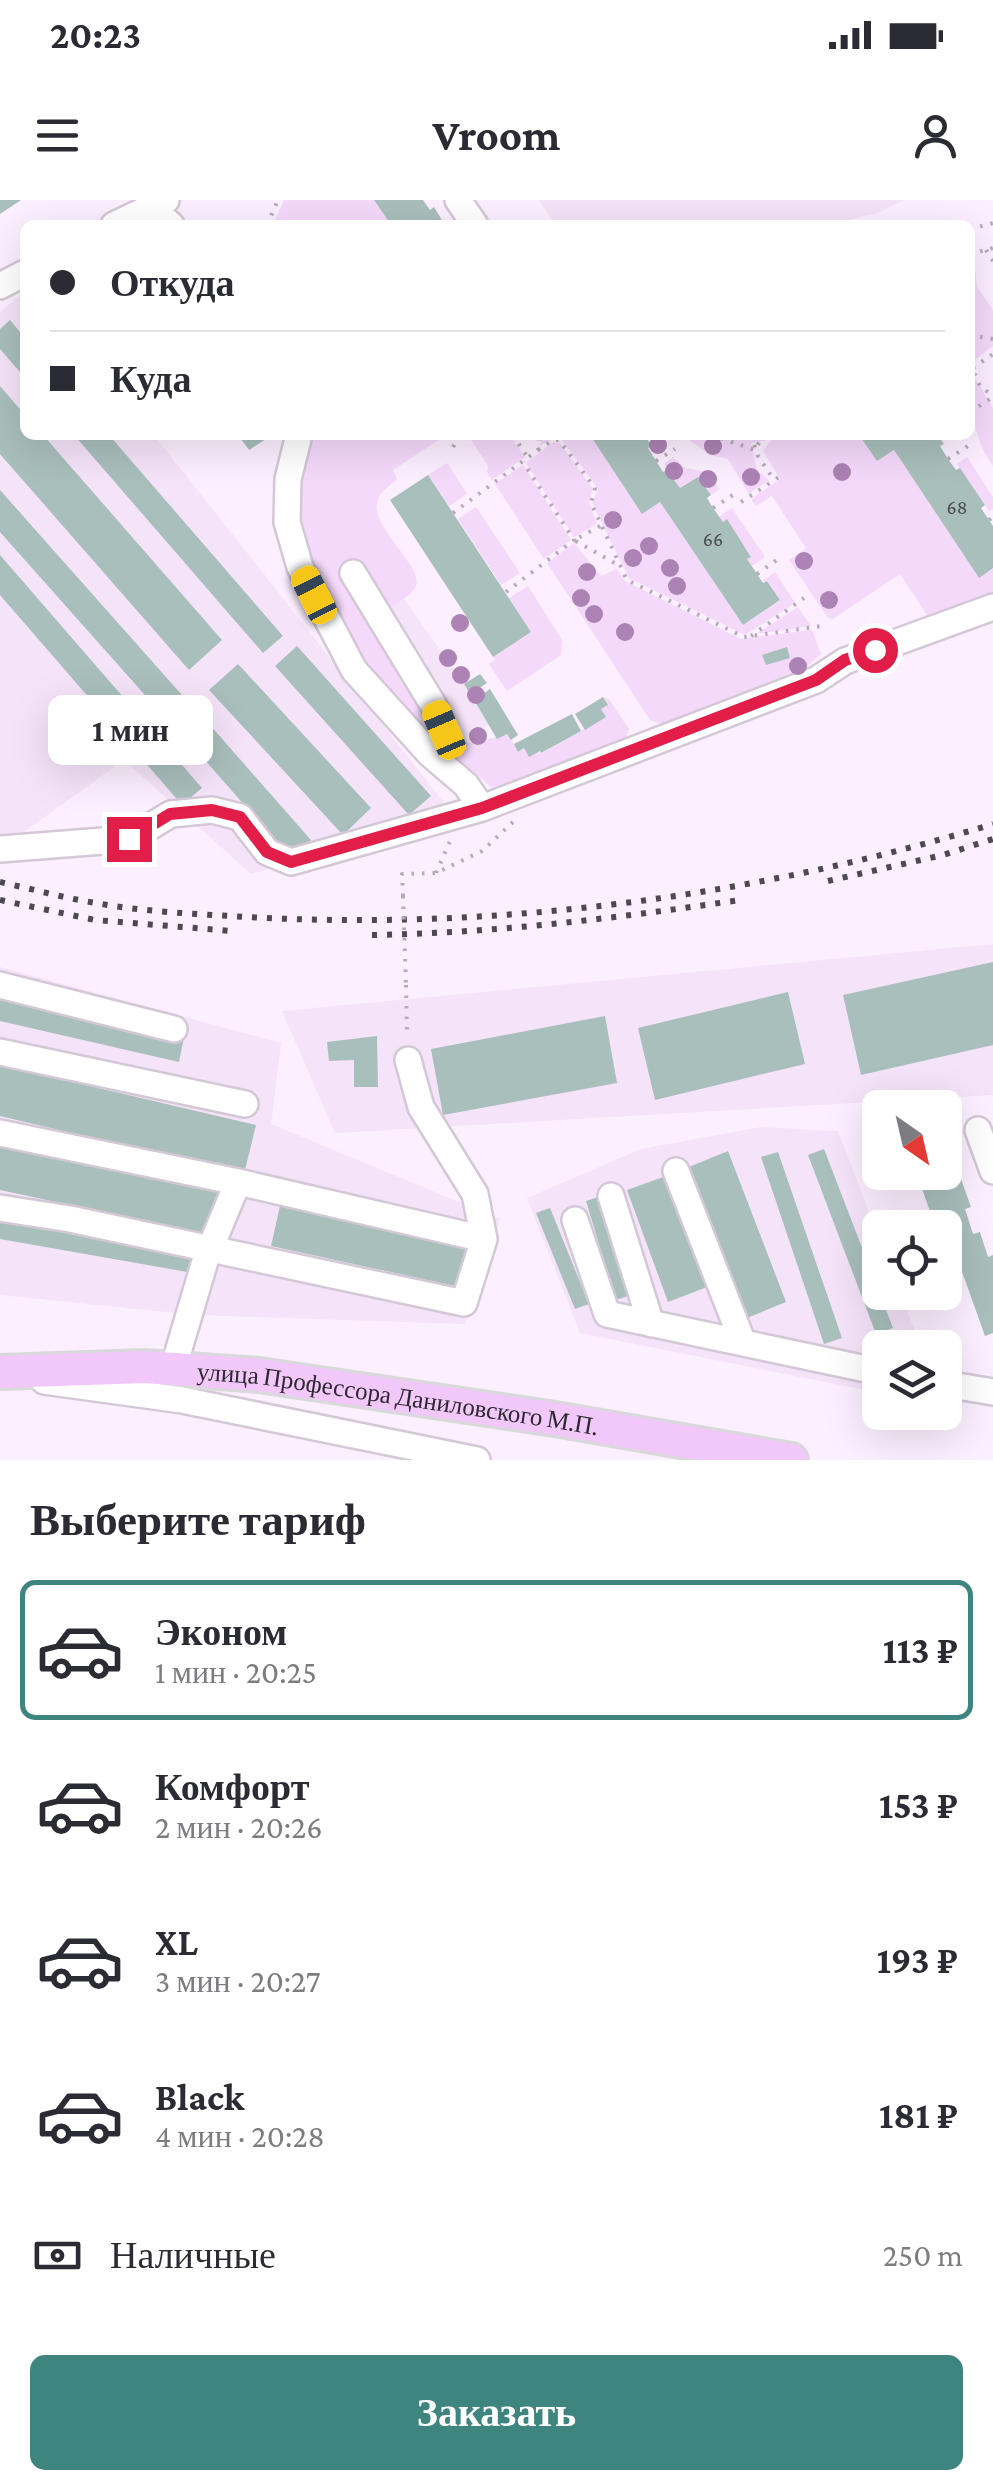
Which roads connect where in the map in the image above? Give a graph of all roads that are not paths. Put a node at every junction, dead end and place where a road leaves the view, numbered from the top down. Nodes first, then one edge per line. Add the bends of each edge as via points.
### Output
1 (158, 203) edge
2 (124, 220) edge
3 (297, 440) edge
4 (352, 573) dead end
5 (993, 607) edge
6 (430, 754) junction
7 (482, 808) junction
8 (0, 849) edge
9 (0, 984) edge
10 (174, 1029) dead end
11 (0, 1052) edge
12 (408, 1060) road end
13 (245, 1104) dead end
14 (978, 1130) dead end
15 (0, 1133) edge
16 (676, 1170) dead end
17 (993, 1171) edge
18 (238, 1182) junction
19 (611, 1196) dead end
20 (0, 1208) edge
21 (575, 1220) dead end
22 (484, 1239) junction
23 (210, 1249) junction
24 (651, 1324) junction
25 (743, 1343) junction
26 (862, 1368) edge
27 (173, 1369) junction
28 (0, 1374) edge
29 (962, 1387) edge
30 (993, 1392) edge
31 (477, 1460) edge
32 (791, 1460) edge

1 - 2 street
3 - 6 street via 286,522 300,567 354,670
4 - 6 street via 439,718 444,730
5 - 7 street
6 - 7 street
7 - 8 street via 291,862 267,852 240,817 212,810 170,814 129,839
9 - 10 street
11 - 13 street
12 - 22 street via 421,1107 475,1194
14 - 17 street
15 - 18 street
16 - 25 street
18 - 22 street
18 - 23 street
19 - 24 street
20 - 23 street
21 - 24 street via 607,1314
22 - 23 street via 464,1303
23 - 27 street
24 - 25 street
25 - 26 street
27 - 28 main road, улица Профессора Даниловского М.П.
27 - 32 main road, улица Профессора Даниловского М.П. via 260,1375
28 - 31 street via 182,1400
29 - 30 street

